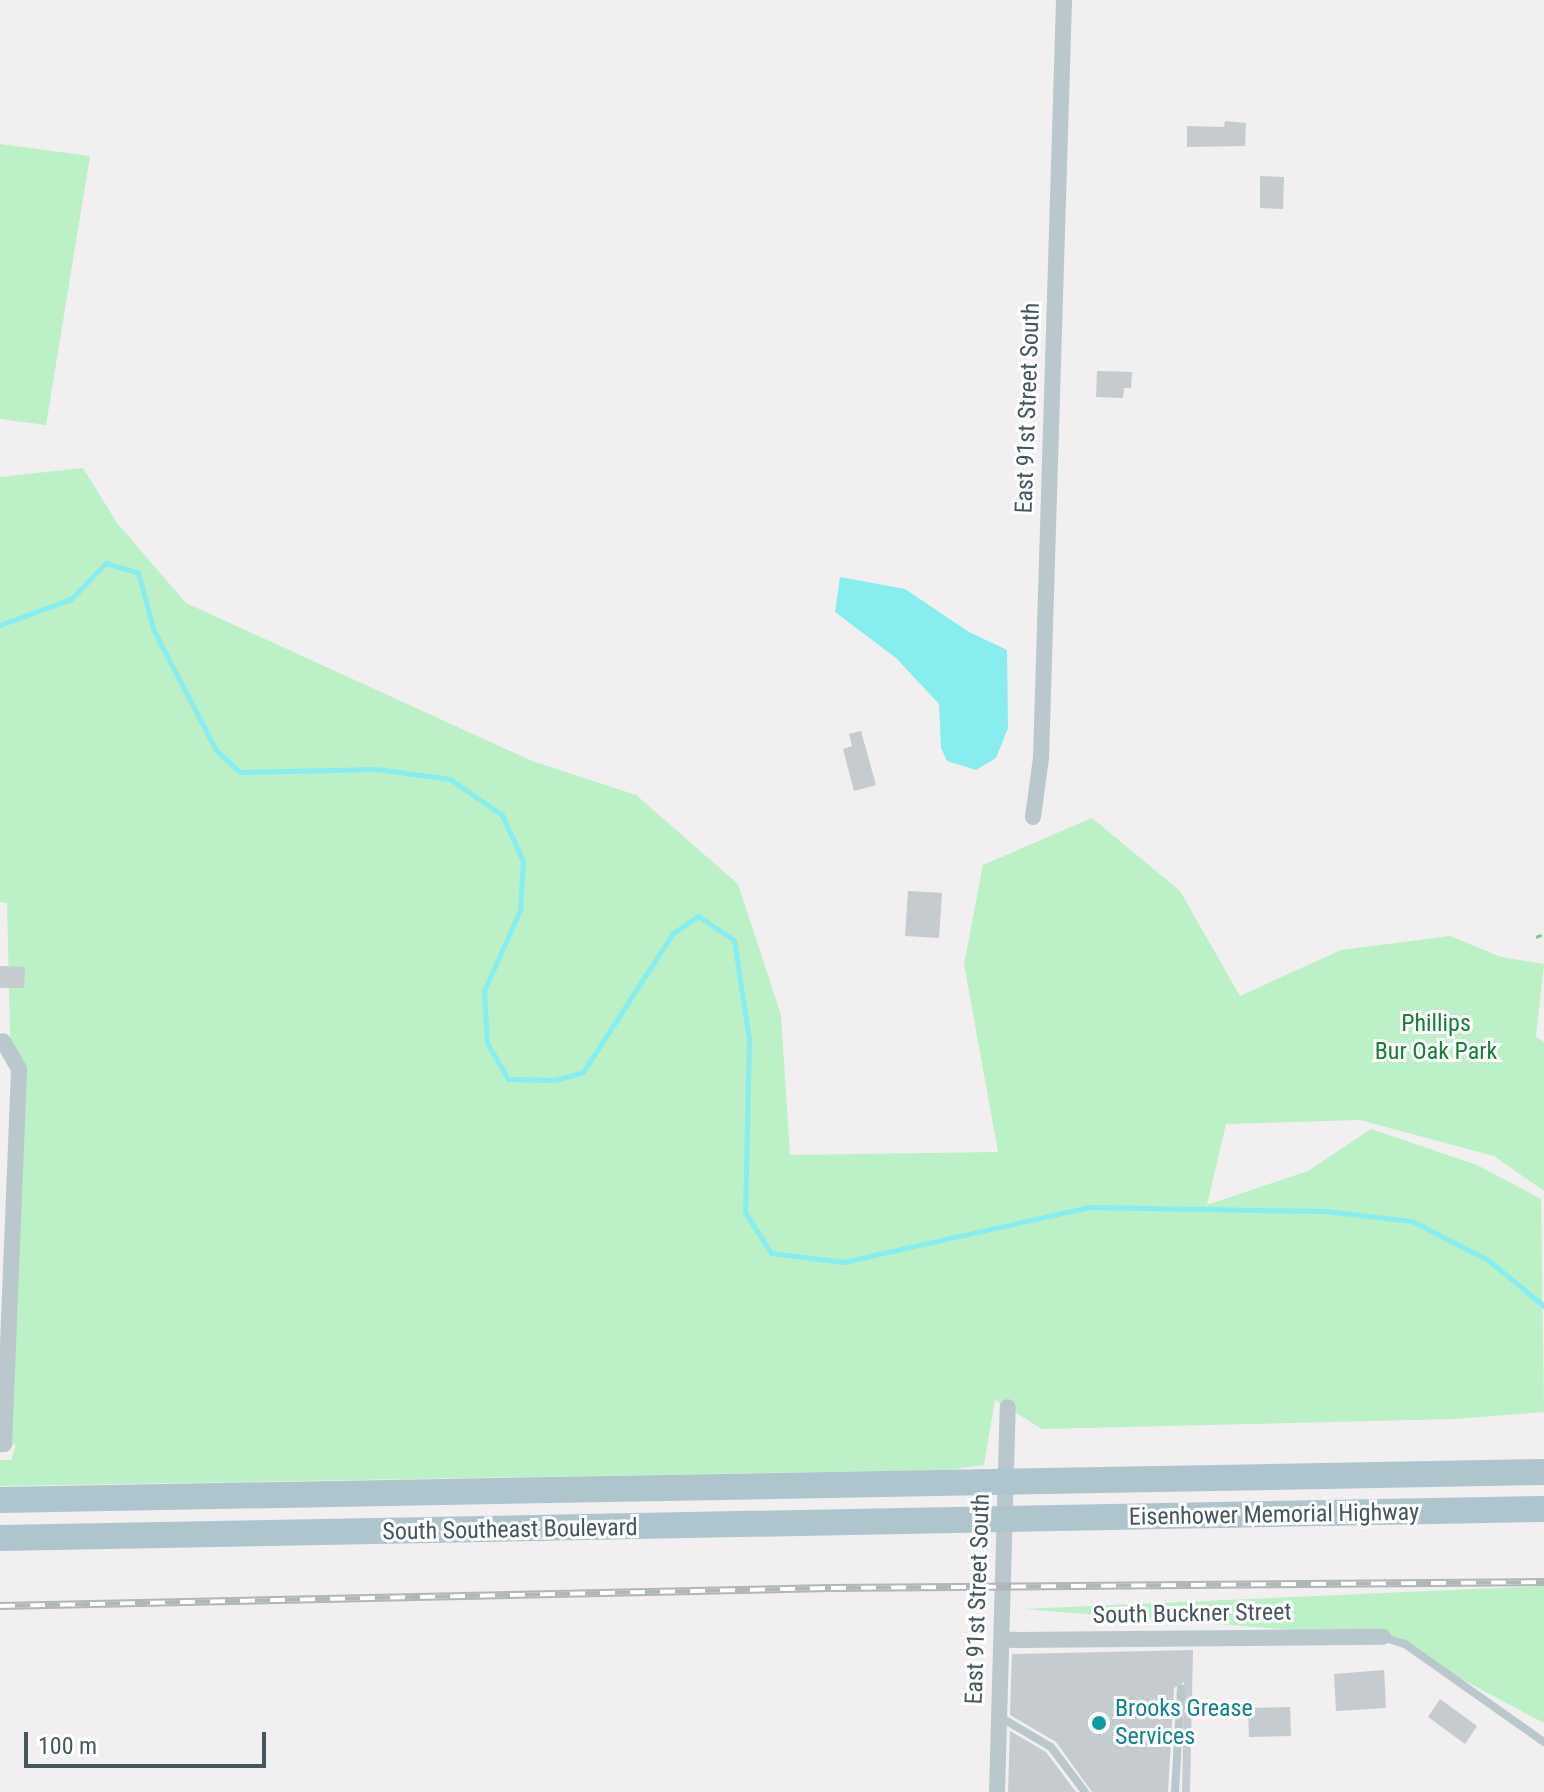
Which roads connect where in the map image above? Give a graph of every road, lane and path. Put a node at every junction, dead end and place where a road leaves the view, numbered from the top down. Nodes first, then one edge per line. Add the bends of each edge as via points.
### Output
1 (1064, 0) edge
2 (1033, 817) dead end
3 (1544, 934) edge
4 (1536, 937) dead end
5 (3, 1041) dead end
6 (1008, 1407) dead end
7 (2, 1444) edge
8 (1544, 1472) edge
9 (1005, 1485) junction
10 (9, 1500) edge
11 (1544, 1509) edge
12 (1004, 1522) junction
13 (8, 1538) edge
14 (1383, 1637) joint
15 (1002, 1640) junction
16 (1181, 1688) dead end
17 (999, 1717) junction
18 (1544, 1742) edge
19 (997, 1792) edge
20 (1085, 1792) edge
21 (1175, 1792) edge

1 - 2 street, East 91st Street South via 1041,758
3 - 4 path
5 - 7 street via 19,1069
6 - 9 street, East 91st Street South
8 - 9 main road, Eisenhower Memorial Highway
9 - 10 main road, South Southeast Boulevard
9 - 12 street, East 91st Street South
11 - 12 main road, Eisenhower Memorial Highway
12 - 13 main road, South Southeast Boulevard
12 - 15 street, East 91st Street South
14 - 15 street, South Buckner Street
14 - 18 lane via 1405,1644
15 - 17 street, East 91st Street South
16 - 21 lane
17 - 19 street, East 91st Street South
17 - 20 lane via 1051,1747

